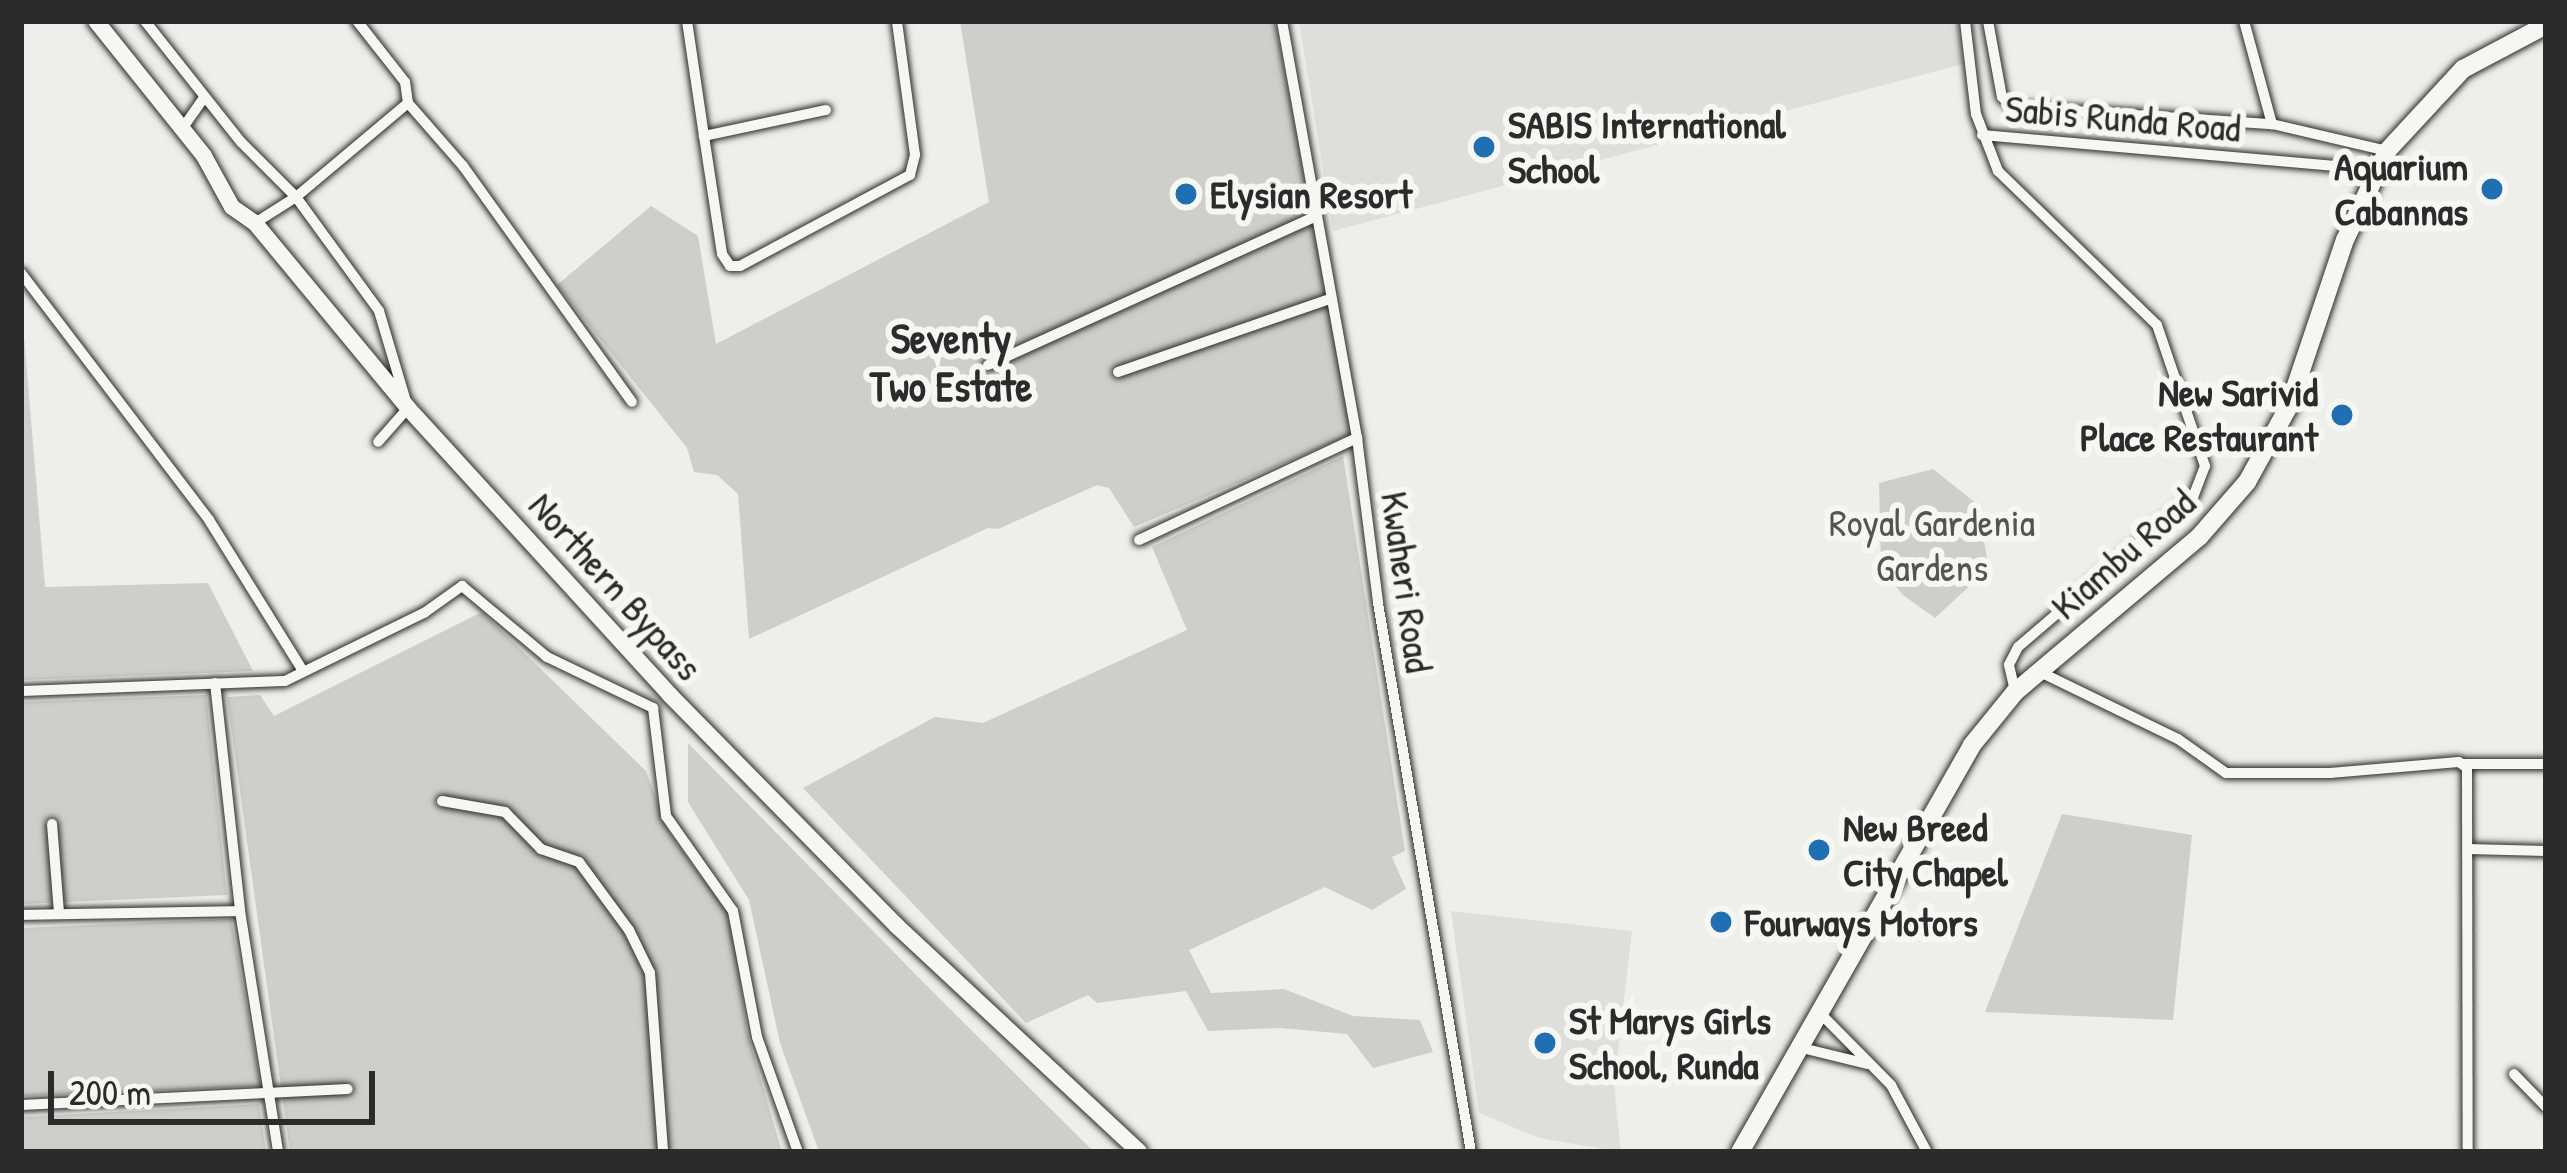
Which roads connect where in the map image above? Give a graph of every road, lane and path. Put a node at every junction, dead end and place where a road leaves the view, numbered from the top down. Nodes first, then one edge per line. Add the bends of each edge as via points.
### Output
1 (96, 21) edge
2 (146, 21) edge
3 (357, 21) edge
4 (687, 21) edge
5 (896, 21) edge
6 (1282, 21) edge
7 (1965, 21) edge
8 (1988, 21) edge
9 (2244, 21) edge
10 (2546, 26) edge
11 (204, 97) junction
12 (408, 103) junction
13 (826, 110) dead end
14 (2272, 124) junction
15 (182, 128) junction
16 (1982, 135) junction
17 (704, 136) junction
18 (2387, 151) junction
19 (2373, 176) junction
20 (296, 197) junction
21 (1314, 217) junction
22 (255, 223) junction
23 (21, 274) edge
24 (1330, 299) junction
25 (988, 365) dead end
26 (1118, 372) dead end
27 (632, 402) dead end
28 (408, 408) junction
29 (1357, 438) junction
30 (377, 442) dead end
31 (1139, 540) dead end
32 (2085, 592) junction
33 (2102, 617) junction
34 (2038, 670) junction
35 (303, 671) junction
36 (215, 682) junction
37 (21, 691) edge
38 (2015, 692) junction
39 (670, 695) junction
40 (653, 708) junction
41 (2463, 764) junction
42 (2546, 764) edge
43 (442, 801) dead end
44 (52, 824) dead end
45 (2468, 849) junction
46 (2546, 851) edge
47 (240, 911) junction
48 (59, 913) junction
49 (21, 915) edge
50 (1819, 1012) junction
51 (1798, 1047) junction
52 (1870, 1064) junction
53 (2514, 1074) dead end
54 (348, 1089) dead end
55 (1071, 1089) junction
56 (270, 1094) junction
57 (21, 1106) edge
58 (2546, 1107) edge
59 (278, 1152) edge
60 (663, 1152) edge
61 (798, 1152) edge
62 (1138, 1152) edge
63 (1155, 1152) edge
64 (1471, 1152) edge
65 (1740, 1152) edge
66 (1927, 1152) edge
67 (2468, 1152) edge

1 - 15 main road, Northern Bypass
2 - 11 street
3 - 12 street via 405,82
4 - 17 street
5 - 17 street via 914,140 910,175 734,267 722,254
6 - 21 street, Kwaheri Road
7 - 16 street, Sabis Runda Road
8 - 14 street via 2002,97 2014,107
9 - 14 street
10 - 18 highway, Kiambu Road via 2463,69
11 - 15 street
11 - 20 street
12 - 20 street
12 - 27 street via 463,166
13 - 17 street
14 - 18 street
15 - 22 main road, Northern Bypass via 232,207
16 - 19 street, Sabis Runda Road
16 - 32 street via 2017,195 2157,326 2205,466 2193,496
18 - 19 highway, Kiambu Road
19 - 33 highway, Kiambu Road via 2289,406 2259,464 2199,537
20 - 22 street
20 - 28 street via 379,311
21 - 24 street, Kwaheri Road
21 - 25 street
22 - 28 main road, Northern Bypass
23 - 35 street via 209,520
24 - 26 street
24 - 29 street, Kwaheri Road
28 - 30 street
28 - 39 main road, Northern Bypass
29 - 31 street
29 - 64 street, Kwaheri Road
32 - 33 street
32 - 38 street via 2018,647 2009,665
33 - 34 highway, Kiambu Road
34 - 38 highway, Kiambu Road
34 - 41 street via 2226,773
35 - 36 street via 285,681
35 - 40 street via 462,586 547,657
36 - 37 street
36 - 47 street
38 - 50 highway, Kiambu Road via 1967,752
39 - 40 street
39 - 55 main road, Northern Bypass
40 - 61 street via 666,816 734,911 757,1036
41 - 42 street
41 - 45 street
43 - 60 street via 505,812 541,849 579,862 629,930 650,974
44 - 48 street
45 - 46 street
45 - 67 street
47 - 48 street
47 - 56 street
48 - 49 street
50 - 51 highway, Kiambu Road
50 - 52 street
51 - 52 street
51 - 65 highway, Kiambu Road
52 - 66 street via 1891,1085
53 - 58 street
54 - 56 street
55 - 62 main road, Northern Bypass
55 - 63 main road
56 - 57 street
56 - 59 street

